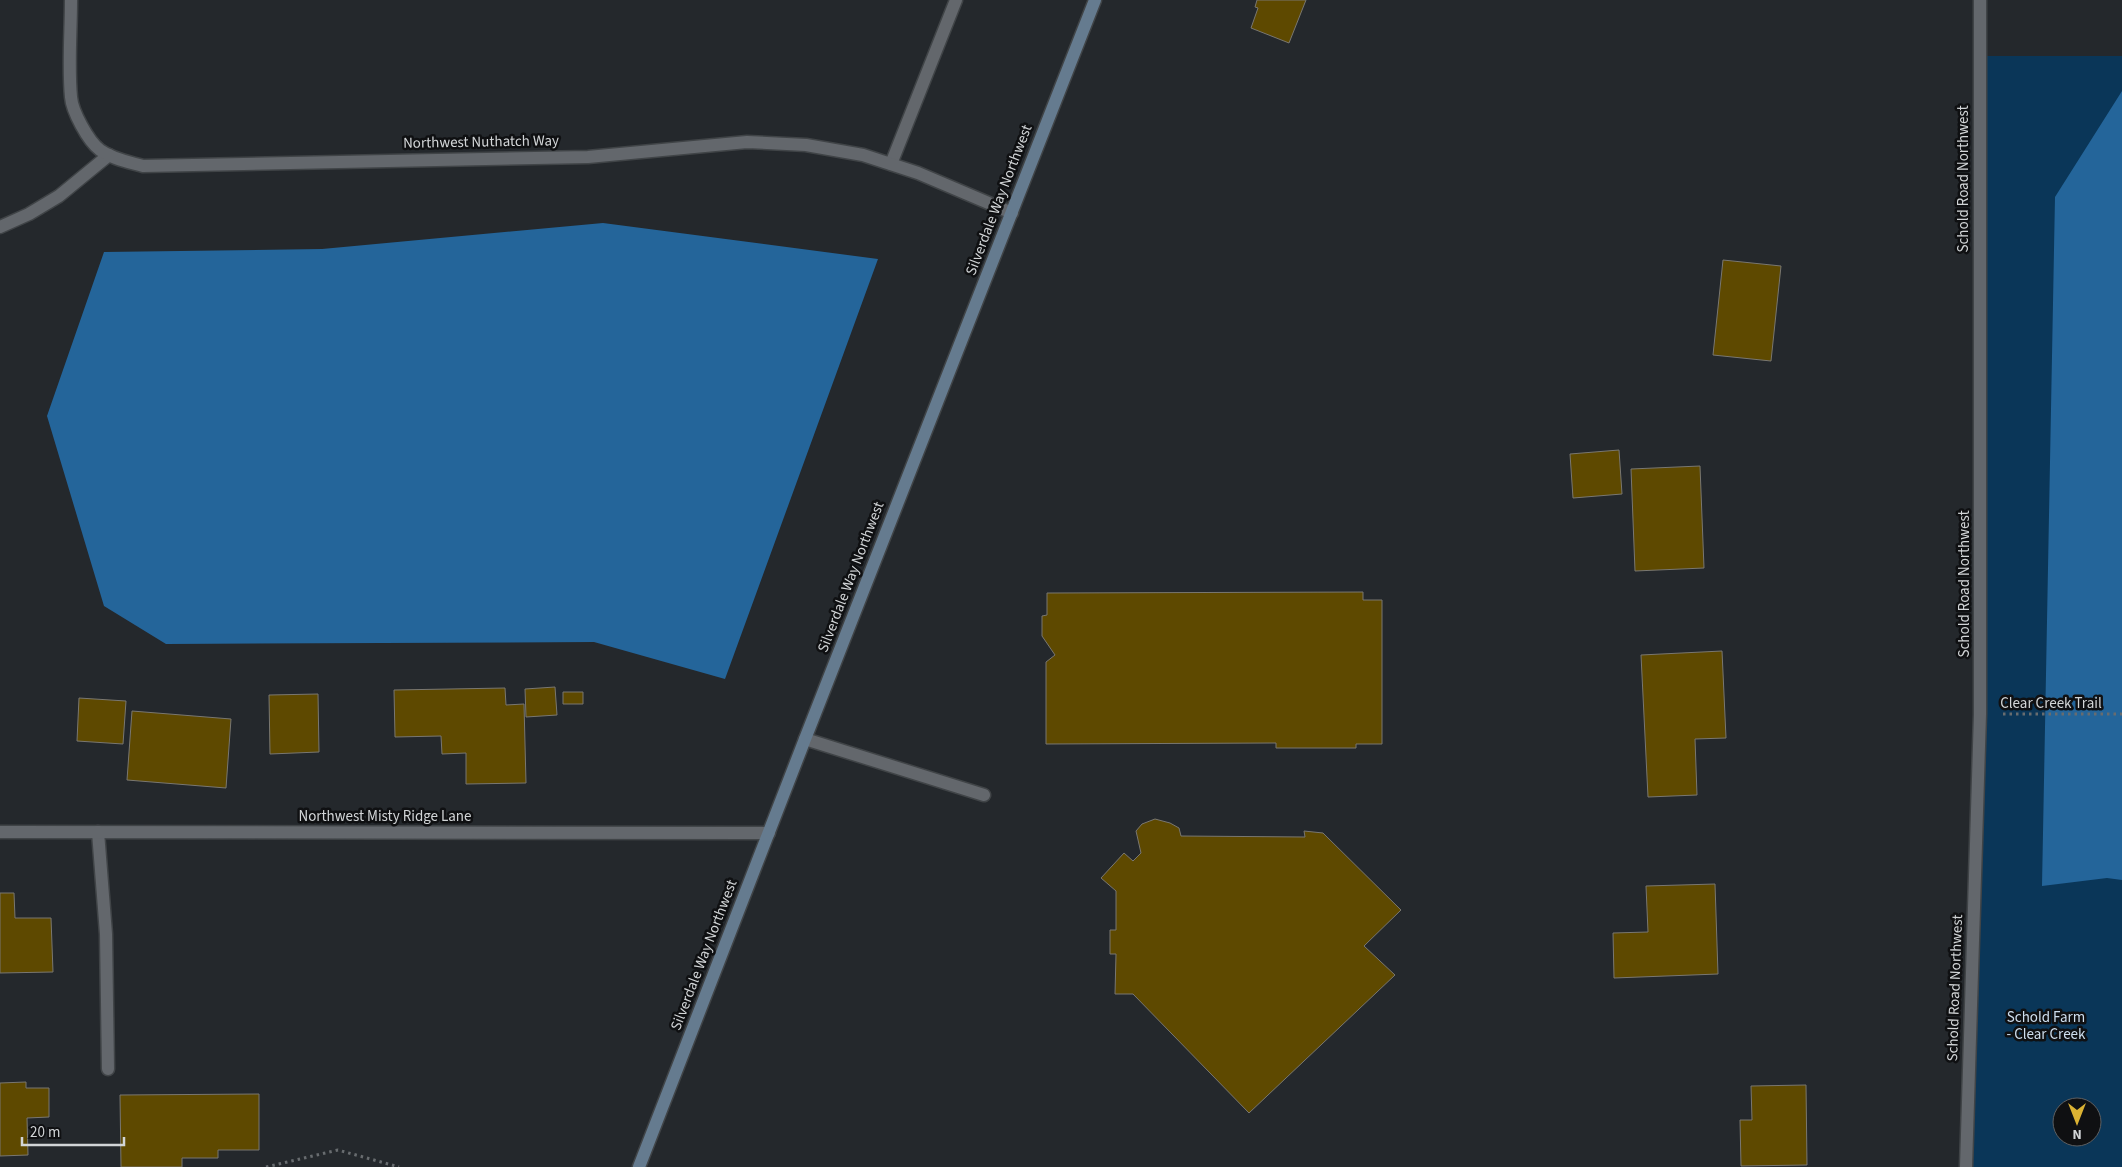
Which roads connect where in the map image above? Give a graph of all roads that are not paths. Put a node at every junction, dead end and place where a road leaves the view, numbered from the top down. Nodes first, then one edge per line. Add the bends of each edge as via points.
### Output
1 (71, 0) edge
2 (956, 0) edge
3 (1096, 0) edge
4 (1980, 0) edge
5 (109, 155) junction
6 (891, 164) junction
7 (1012, 213) junction
8 (0, 228) edge
9 (805, 739) junction
10 (984, 795) dead end
11 (0, 832) edge
12 (98, 832) junction
13 (769, 833) junction
14 (108, 1069) dead end
15 (639, 1167) edge
16 (1966, 1167) edge

1 - 5 street, Northwest Nuthatch Way via 71,99 90,141
2 - 6 street
3 - 7 main road, Silverdale Way Northwest
4 - 16 street, Schold Road Northwest via 1980,714
5 - 6 street, Northwest Nuthatch Way via 143,166 588,157 748,142 806,145 863,155
5 - 8 street via 60,196
6 - 7 street, Northwest Nuthatch Way
7 - 9 main road, Silverdale Way Northwest
9 - 10 street
9 - 13 main road, Silverdale Way Northwest
11 - 12 street, Northwest Misty Ridge Lane
12 - 13 street, Northwest Misty Ridge Lane
12 - 14 street via 106,934
13 - 15 main road, Silverdale Way Northwest

